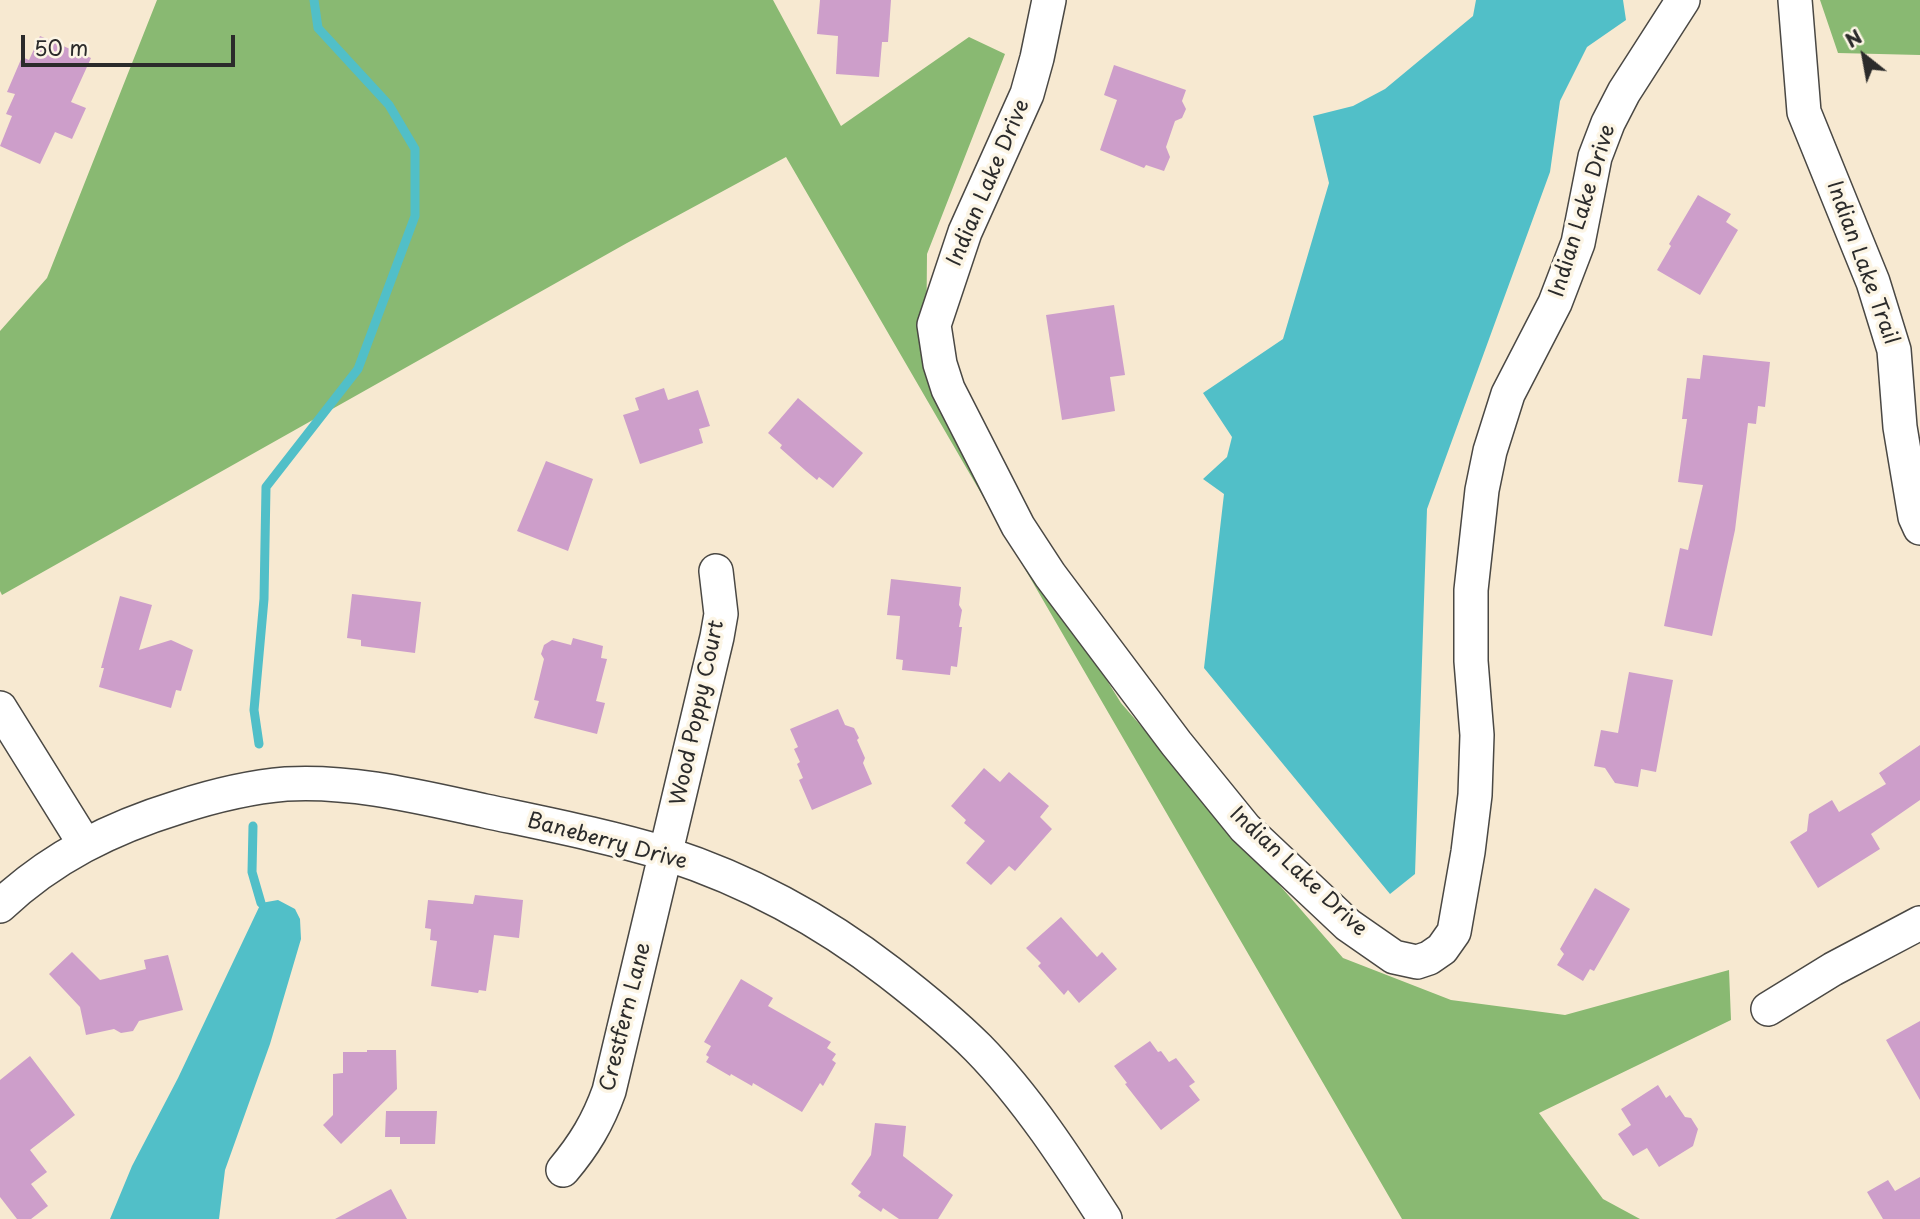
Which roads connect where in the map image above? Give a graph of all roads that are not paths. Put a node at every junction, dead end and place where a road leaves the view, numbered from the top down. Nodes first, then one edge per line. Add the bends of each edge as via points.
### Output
1 (1049, 0) edge
2 (1683, 0) edge
3 (1795, 0) edge
4 (1920, 528) edge
5 (716, 571) dead end
6 (0, 708) edge
7 (84, 843) junction
8 (667, 854) junction
9 (0, 906) edge
10 (1920, 923) edge
11 (1768, 1009) dead end
12 (563, 1170) dead end
13 (1105, 1219) edge

1 - 2 street, Indian Lake Drive via 1027,94 965,232 934,325 948,388 1018,526 1175,743 1245,828 1348,925 1394,957 1417,962 1442,949 1454,932 1468,852 1478,735 1471,590 1490,451 1508,394 1555,303 1578,243 1595,157 1608,123
3 - 4 street, Indian Lake Trail via 1804,112 1885,314
5 - 8 street, Wood Poppy Court via 721,614
6 - 7 street
7 - 8 street, Baneberry Drive via 132,821 208,798 287,784 318,784 450,803
7 - 9 street, Baneberry Drive
8 - 12 street, Crestfern Lane via 609,1091 591,1133
8 - 13 street, Baneberry Drive via 812,919 938,1011 979,1049 1023,1101
10 - 11 street

